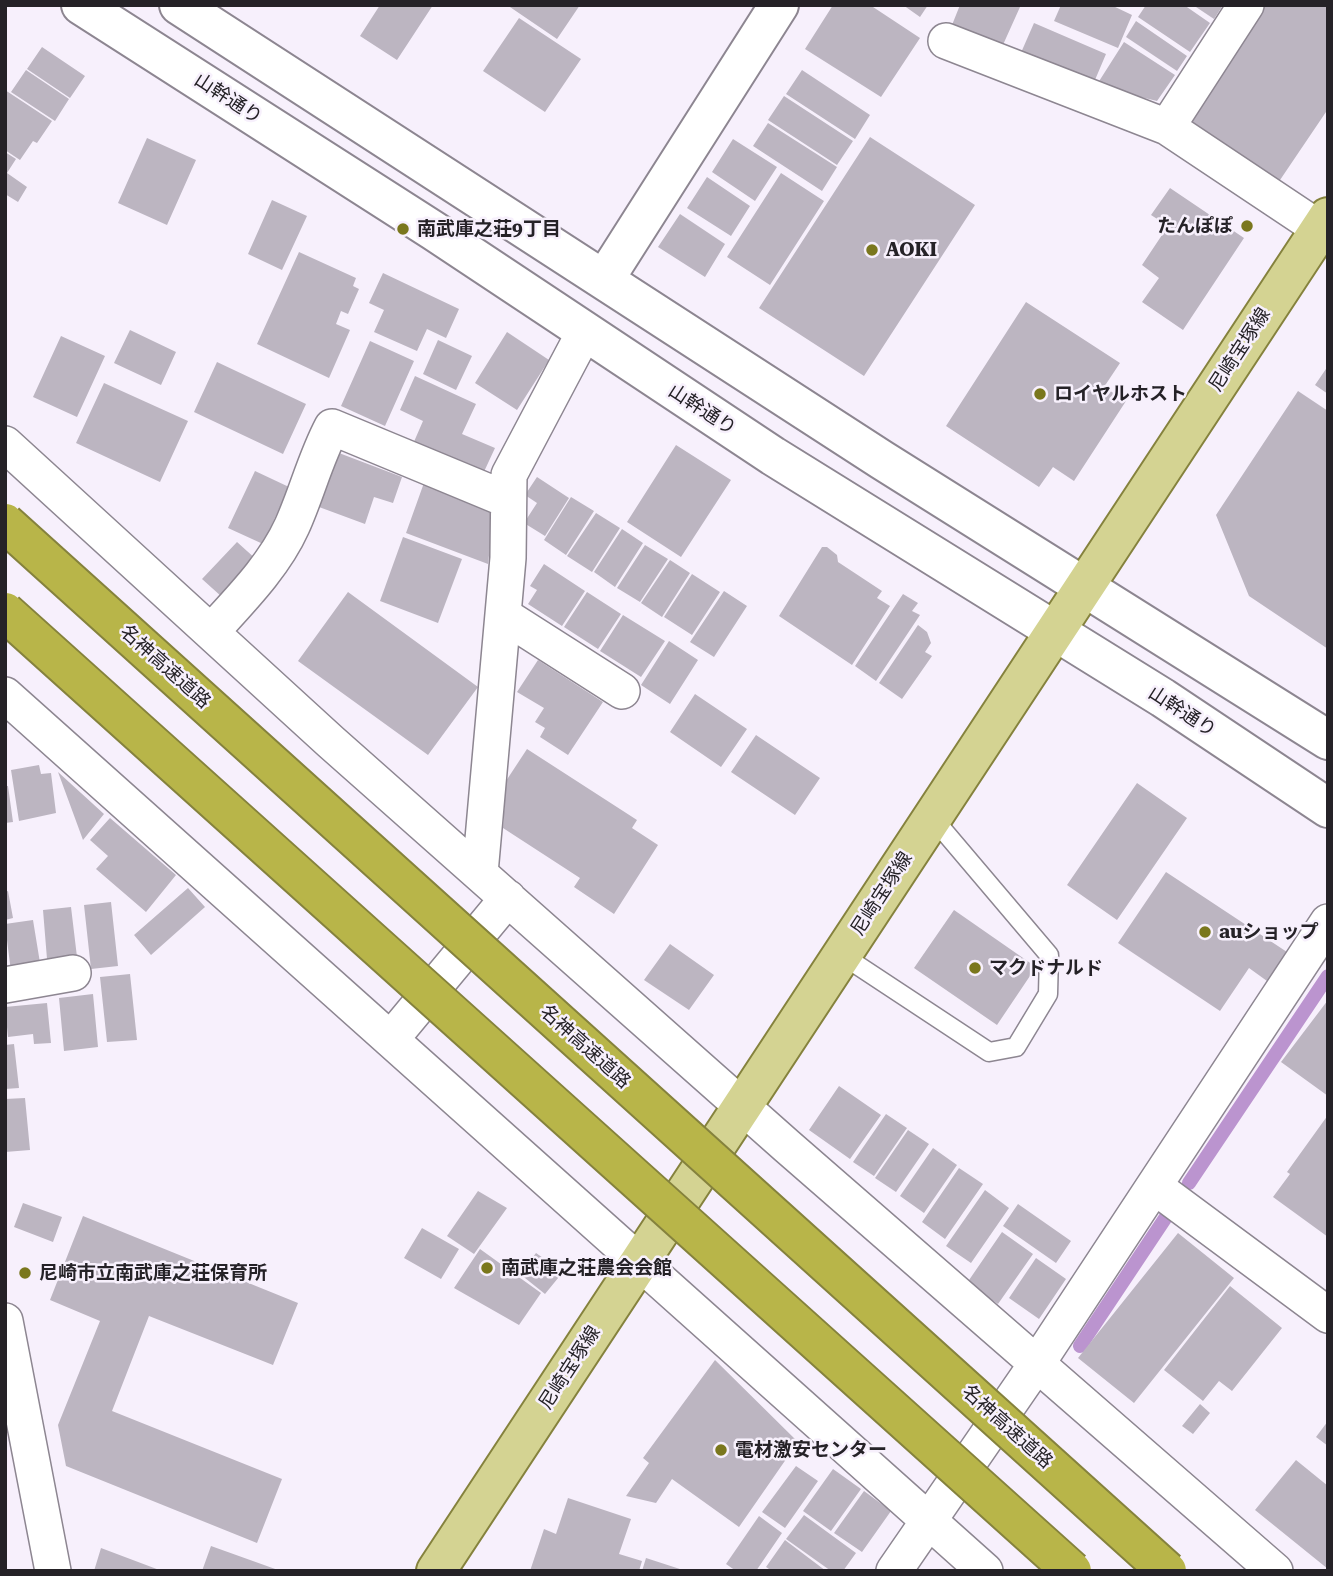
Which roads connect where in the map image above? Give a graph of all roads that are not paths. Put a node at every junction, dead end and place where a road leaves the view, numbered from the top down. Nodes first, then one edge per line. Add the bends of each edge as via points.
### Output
1 (80, 5) edge
2 (179, 5) edge
3 (779, 5) edge
4 (1246, 5) edge
5 (946, 41) dead end
6 (1167, 127) junction
7 (1324, 223) edge
8 (604, 281) junction
9 (584, 333) junction
10 (5, 444) edge
11 (509, 500) junction
12 (5, 523) edge
13 (1085, 586) junction
14 (5, 612) edge
15 (503, 615) junction
16 (211, 632) junction
17 (1054, 633) junction
18 (622, 691) dead end
19 (5, 695) edge
20 (1328, 740) edge
21 (1328, 808) edge
22 (932, 817) junction
23 (480, 873) junction
24 (508, 898) junction
25 (1328, 922) edge
26 (842, 955) junction
27 (73, 973) dead end
28 (5, 985) edge
29 (391, 1039) junction
30 (743, 1105) junction
31 (1154, 1186) junction
32 (640, 1262) junction
33 (1328, 1315) edge
34 (5, 1321) edge
35 (1038, 1362) junction
36 (928, 1521) junction
37 (53, 1571) edge
38 (436, 1571) edge
39 (894, 1571) edge
40 (985, 1571) edge
41 (1072, 1571) edge
42 (1167, 1571) edge
43 (1275, 1571) edge

1 - 9 street, 山幹通り
2 - 8 street
3 - 8 street
4 - 6 street
5 - 6 street
6 - 7 street
7 - 13 main road, 尼崎宝塚線
8 - 13 street
9 - 11 street via 509,475
9 - 17 street, 山幹通り
10 - 16 street
11 - 15 street
11 - 16 street via 332,427 292,527 257,580
12 - 42 highway, 名神高速道路, bridge
13 - 17 main road, 尼崎宝塚線
13 - 20 street
14 - 41 highway, bridge
15 - 18 street
15 - 23 street
16 - 23 street
17 - 21 street, 山幹通り via 1163,698
17 - 22 main road, 尼崎宝塚線
19 - 29 street
22 - 26 main road, 尼崎宝塚線
22 - 26 lane via 1049,955 1048,994 1017,1047 989,1052
23 - 24 street
24 - 29 street
24 - 30 street
25 - 31 street
26 - 30 main road, 尼崎宝塚線
27 - 28 street
29 - 32 street
30 - 32 main road, 尼崎宝塚線
30 - 35 street
31 - 33 street
31 - 35 street
32 - 36 street
32 - 38 main road, 尼崎宝塚線
34 - 37 street
35 - 36 street
35 - 43 street
36 - 39 street
36 - 40 street

